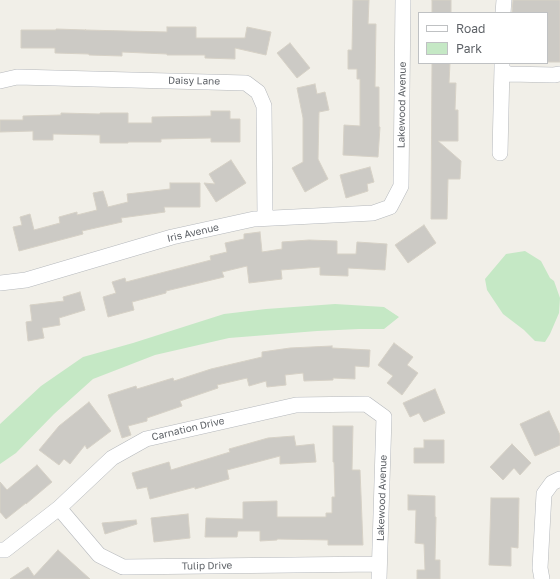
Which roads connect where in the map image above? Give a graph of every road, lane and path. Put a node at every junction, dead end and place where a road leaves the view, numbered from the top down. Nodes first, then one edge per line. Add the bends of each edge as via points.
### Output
1 (403, 0) edge
2 (504, 0) edge
3 (503, 12) edge
4 (502, 65) edge
5 (560, 74) edge
6 (0, 81) edge
7 (500, 153) dead end
8 (390, 207) joint
9 (265, 218) junction
10 (0, 283) edge
11 (384, 417) joint
12 (560, 479) edge
13 (59, 508) junction
14 (0, 550) edge
15 (379, 564) junction
16 (379, 579) edge
17 (542, 579) edge

1 - 8 street, Lakewood Avenue via 401,186
2 - 3 street
4 - 5 street via 504,72 509,74
4 - 7 street
6 - 9 street, Daisy Lane via 17,77 246,83 258,92 264,106
8 - 9 street, Iris Avenue via 373,213
9 - 10 street, Iris Avenue via 172,237 39,277
11 - 13 street, Carnation Drive via 366,404 296,405 146,439 112,458
11 - 15 street, Lakewood Avenue
12 - 17 street via 552,483 544,494 540,568
13 - 14 street, Carnation Drive via 4,550
13 - 15 street, Tulip Drive via 99,555 123,567
15 - 16 street, Lakewood Avenue

